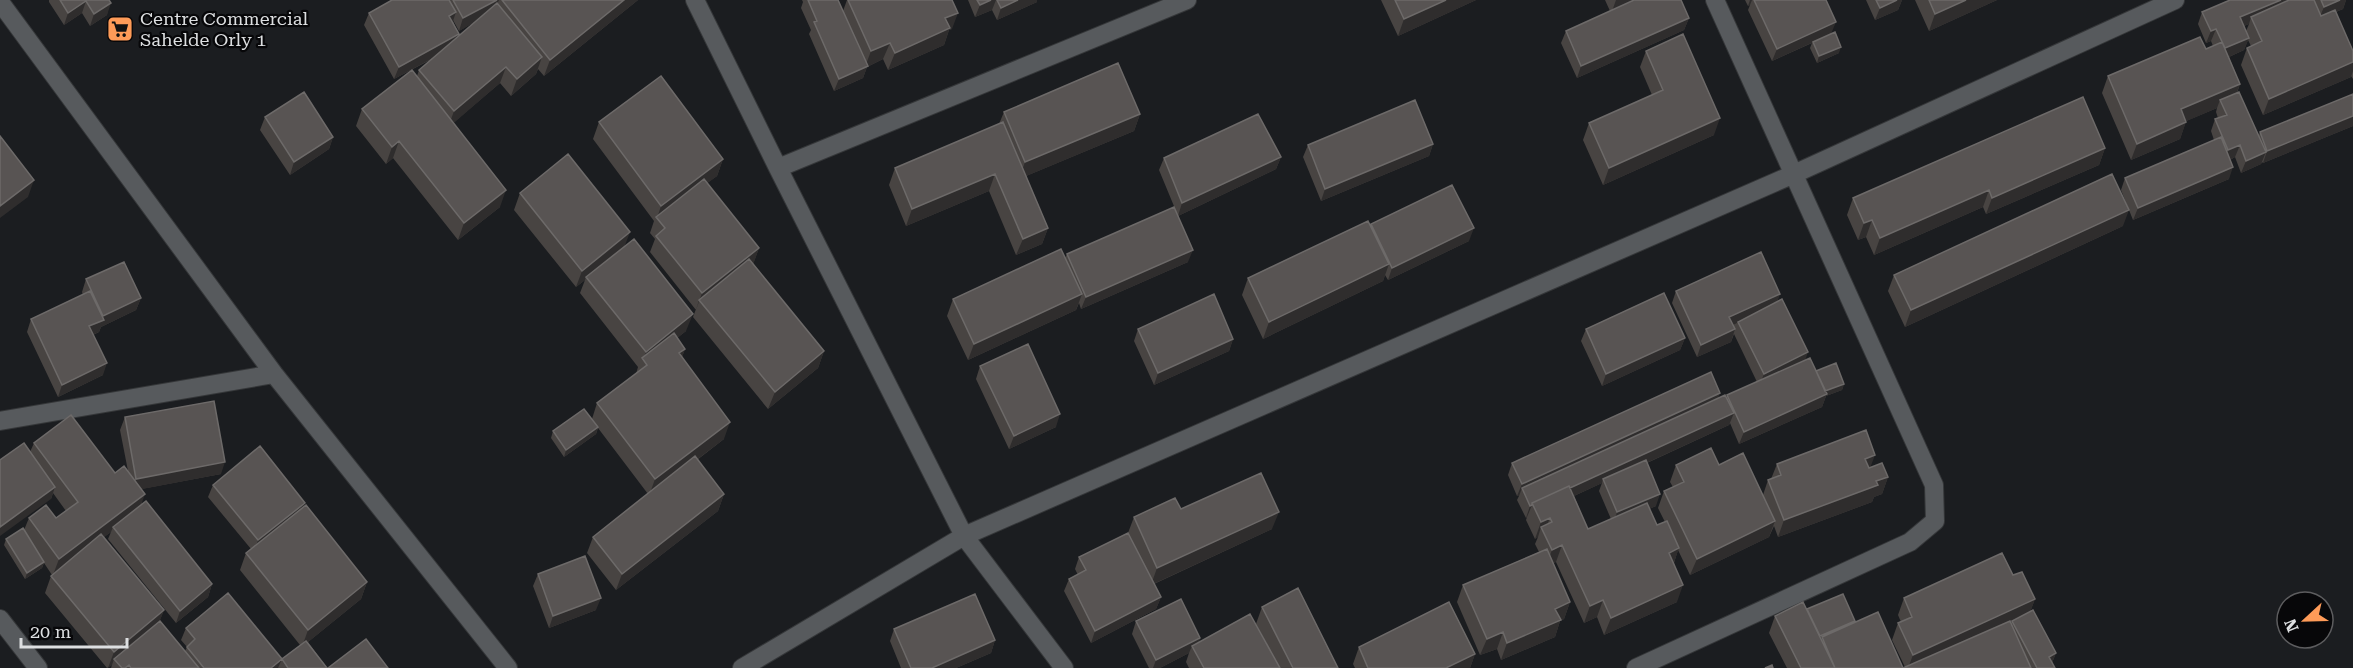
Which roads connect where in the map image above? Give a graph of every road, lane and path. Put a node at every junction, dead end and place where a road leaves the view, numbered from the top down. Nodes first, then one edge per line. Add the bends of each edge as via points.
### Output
1 (695, 0) edge
2 (1187, 0) edge
3 (1715, 0) edge
4 (2175, 0) edge
5 (0, 2) edge
6 (778, 168) junction
7 (1794, 174) junction
8 (274, 374) junction
9 (0, 421) edge
10 (964, 536) junction
11 (0, 619) edge
12 (38, 668) edge
13 (508, 668) edge
14 (742, 668) edge
15 (1064, 668) edge
16 (1636, 668) edge

1 - 6 street
2 - 6 street
3 - 7 street
4 - 7 street
5 - 8 street
6 - 10 street
7 - 10 street
7 - 16 street via 1934,485 1935,521 1910,542
8 - 9 street
8 - 13 street
10 - 14 street
10 - 15 street
11 - 12 street

